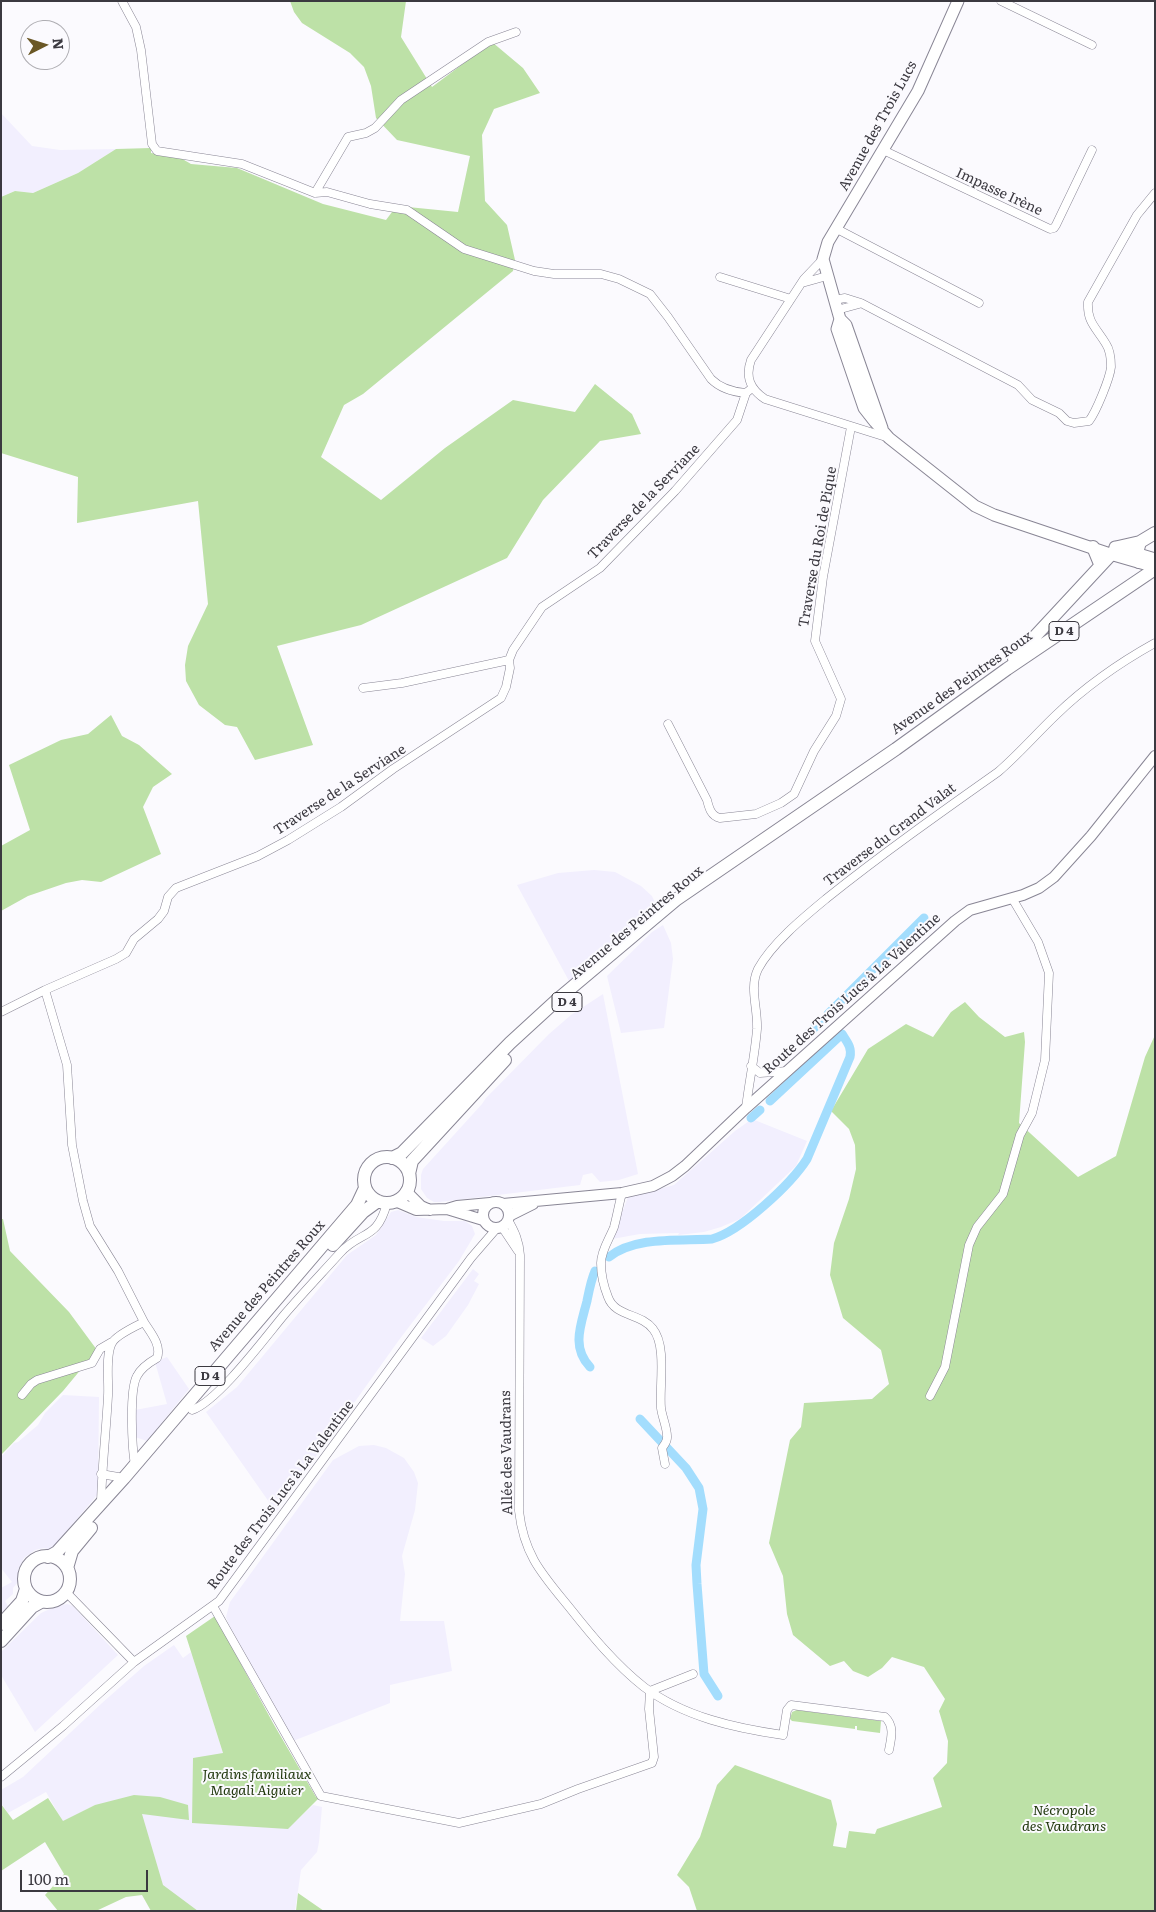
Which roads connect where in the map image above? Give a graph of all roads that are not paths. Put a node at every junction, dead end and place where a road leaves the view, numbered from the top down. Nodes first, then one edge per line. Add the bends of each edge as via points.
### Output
1 (122, 1) edge
2 (958, 1) edge
3 (1001, 1) edge
4 (516, 32) dead end
5 (1092, 45) dead end
6 (883, 150) junction
7 (1092, 150) dead end
8 (315, 193) junction
9 (1155, 193) edge
10 (835, 233) junction
11 (825, 268) junction
12 (720, 277) dead end
13 (802, 283) junction
14 (792, 299) junction
15 (979, 303) dead end
16 (837, 309) junction
17 (749, 390) junction
18 (852, 427) junction
19 (889, 438) junction
20 (1155, 533) edge
21 (1093, 547) junction
22 (1114, 551) junction
23 (1147, 560) edge
24 (1100, 564) junction
25 (1155, 643) edge
26 (509, 660) junction
27 (1007, 669) junction
28 (363, 688) dead end
29 (668, 724) dead end
30 (1155, 756) edge
31 (747, 850) junction
32 (1012, 898) junction
33 (45, 990) junction
34 (1, 1012) edge
35 (751, 1066) junction
36 (788, 1072) junction
37 (746, 1108) junction
38 (392, 1158) junction
39 (409, 1174) junction
40 (365, 1188) junction
41 (406, 1192) junction
42 (622, 1193) junction
43 (387, 1202) junction
44 (539, 1202) junction
45 (490, 1203) junction
46 (504, 1204) junction
47 (447, 1209) junction
48 (431, 1210) junction
49 (483, 1220) junction
50 (504, 1223) junction
51 (144, 1322) junction
52 (112, 1342) junction
53 (22, 1395) dead end
54 (930, 1396) dead end
55 (192, 1410) junction
56 (665, 1464) dead end
57 (135, 1465) junction
58 (101, 1474) junction
59 (124, 1478) junction
60 (101, 1503) junction
61 (48, 1557) junction
62 (67, 1568) junction
63 (26, 1589) junction
64 (66, 1592) junction
65 (41, 1602) junction
66 (213, 1606) junction
67 (1, 1624) edge
68 (1, 1641) edge
69 (134, 1662) junction
70 (693, 1674) dead end
71 (650, 1691) junction
72 (889, 1750) dead end
73 (1, 1777) edge

1 - 8 street via 141,50 154,149 242,164
2 - 6 main road, Avenue des Trois Lucs via 918,91
3 - 5 street
4 - 8 street via 488,42 401,100 376,128 348,137
6 - 7 street, Impasse Irène via 1050,229 1056,225
6 - 10 main road, Avenue des Trois Lucs
8 - 17 street via 327,192 407,210 464,249 534,271 602,274 620,279 650,294 711,380 718,386 737,392
9 - 16 street via 1137,215 1088,302 1088,314 1107,345 1111,368 1089,421 1074,423 1067,420 1032,400 1018,384 861,303
10 - 11 main road, Avenue des Trois Lucs
10 - 15 street
11 - 13 street, Avenue des Trois Lucs
11 - 13 street
11 - 16 main road
12 - 14 street
13 - 14 street, Avenue des Trois Lucs
14 - 17 street, Avenue des Trois Lucs via 751,360
16 - 19 main road via 882,428
17 - 18 street via 765,399
17 - 26 street, Traverse de la Serviane via 737,420 676,491 600,568 542,607
18 - 19 street
18 - 29 street, Traverse du Roi de Pique via 823,577 815,641 841,699 836,716 814,751 794,794 756,814 715,817
19 - 21 main road via 975,506
20 - 23 main road
21 - 22 main road
21 - 24 main road
22 - 23 main road
22 - 23 main road
22 - 24 main road
23 - 27 main road, Avenue des Peintres Roux / D 4 via 1121,593
24 - 27 main road
25 - 35 street, Traverse du Grand Valat via 1089,686 998,772 863,869 778,942 758,969 753,987 757,1030
26 - 28 street
26 - 33 street, Traverse de la Serviane via 504,694 497,701 288,840 258,856 176,888 158,919 134,939 126,953
27 - 31 main road, Avenue des Peintres Roux / D 4
30 - 32 street, Route des Trois Lucs à La Valentine via 1091,836 1054,876 1039,888
31 - 38 main road, Avenue des Peintres Roux / D 4 via 677,899 558,999 402,1153
31 - 39 main road, Avenue des Peintres Roux / D 4 via 630,946 515,1048 412,1161
32 - 36 street, Route des Trois Lucs à La Valentine via 970,910 955,921
32 - 54 street via 1038,942 1049,973 1045,1060 1032,1113 1020,1136 1003,1194 977,1227 969,1245 946,1367
33 - 34 street, Traverse de la Serviane
33 - 51 street via 67,1065 72,1145 90,1226
35 - 36 street via 760,1073
35 - 37 street, Traverse du Grand Valat
36 - 37 street, Route des Trois Lucs à La Valentine
37 - 42 street, Route des Trois Lucs à La Valentine via 672,1176 653,1186
38 - 39 main road via 399,1161
38 - 40 main road via 380,1158 370,1165 364,1176
39 - 41 main road
40 - 43 main road via 370,1196
40 - 57 main road, Avenue des Peintres Roux / D 4 via 357,1205
41 - 43 main road
41 - 48 street via 421,1206
42 - 44 street, Route des Trois Lucs à La Valentine
42 - 56 street via 602,1256 603,1276 614,1308 646,1322 657,1335 661,1357 662,1421 668,1436
43 - 48 street via 416,1210
43 - 55 main road, Avenue des Peintres Roux / D 4 via 363,1212
43 - 55 street, Avenue des Peintres Roux via 381,1222 374,1230 346,1247 207,1403
44 - 46 street, Route des Trois Lucs à La Valentine
44 - 50 street, Route des Trois Lucs à La Valentine
45 - 46 street
45 - 47 street
45 - 49 street via 483,1210
46 - 50 street via 507,1207
47 - 48 street
47 - 49 street
49 - 50 street via 489,1226
50 - 66 street, Route des Trois Lucs à La Valentine via 472,1258
50 - 71 street, Allée des Vaudrans via 520,1255 519,1511 526,1545 540,1572 599,1645
51 - 52 street
51 - 57 street via 156,1340 159,1354 138,1374 134,1387
52 - 53 street via 100,1349 92,1363 38,1380
52 - 58 street
55 - 62 main road, Avenue des Peintres Roux / D 4 via 72,1551
57 - 59 main road, Avenue des Peintres Roux / D 4
58 - 59 street
58 - 60 street
59 - 60 main road, Avenue des Peintres Roux / D 4
60 - 61 main road, Avenue des Peintres Roux / D 4 via 57,1552
61 - 62 main road
61 - 63 main road via 30,1564 26,1573
62 - 64 main road
63 - 65 main road
63 - 67 main road via 22,1601
64 - 65 main road via 51,1602
64 - 69 street
65 - 68 main road via 32,1607
66 - 69 street, Route des Trois Lucs à La Valentine
66 - 71 street via 318,1793 349,1802 459,1823 541,1804 652,1763
69 - 73 street, Route des Trois Lucs à La Valentine
70 - 71 street
71 - 72 street, Allée des Vaudrans via 722,1724 783,1735 787,1710 791,1705 886,1717 892,1734

